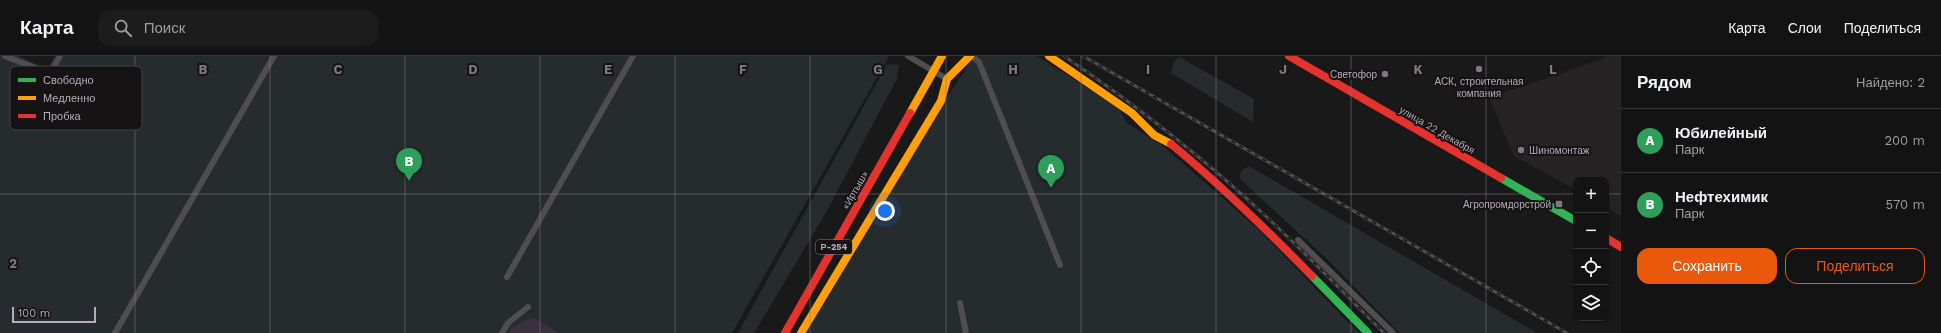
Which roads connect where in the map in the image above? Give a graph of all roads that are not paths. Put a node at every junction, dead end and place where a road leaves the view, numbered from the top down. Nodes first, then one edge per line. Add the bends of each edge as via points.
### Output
1 (5, 56) edge
2 (60, 56) edge
3 (274, 56) edge
4 (633, 56) edge
5 (908, 56) edge
6 (942, 56) edge
7 (971, 56) edge
8 (1049, 56) edge
9 (1289, 56) edge
10 (30, 66) edge
11 (54, 66) edge
12 (933, 71) junction
13 (948, 79) junction
14 (1573, 219) edge
15 (1298, 240) dead end
16 (1609, 240) edge
17 (1621, 247) edge
18 (1060, 265) dead end
19 (506, 277) dead end
20 (960, 303) dead end
21 (528, 307) dead end
22 (115, 333) edge
23 (502, 333) edge
24 (785, 333) edge
25 (801, 333) edge
26 (966, 333) edge
27 (1368, 333) edge
28 (1393, 333) edge

1 - 10 street
2 - 11 street
3 - 22 street
4 - 19 street
5 - 12 street
6 - 12 street, «Иртыш» / Р-254
7 - 13 street
7 - 18 street via 979,62
8 - 27 street via 1132,113 1154,135 1167,141 1202,170 1263,226
9 - 14 street, улица 22 Декабря
12 - 13 street
12 - 24 street, «Иртыш» / Р-254
13 - 25 street via 941,101
15 - 28 street
16 - 17 street
20 - 26 street
21 - 23 street via 508,323

